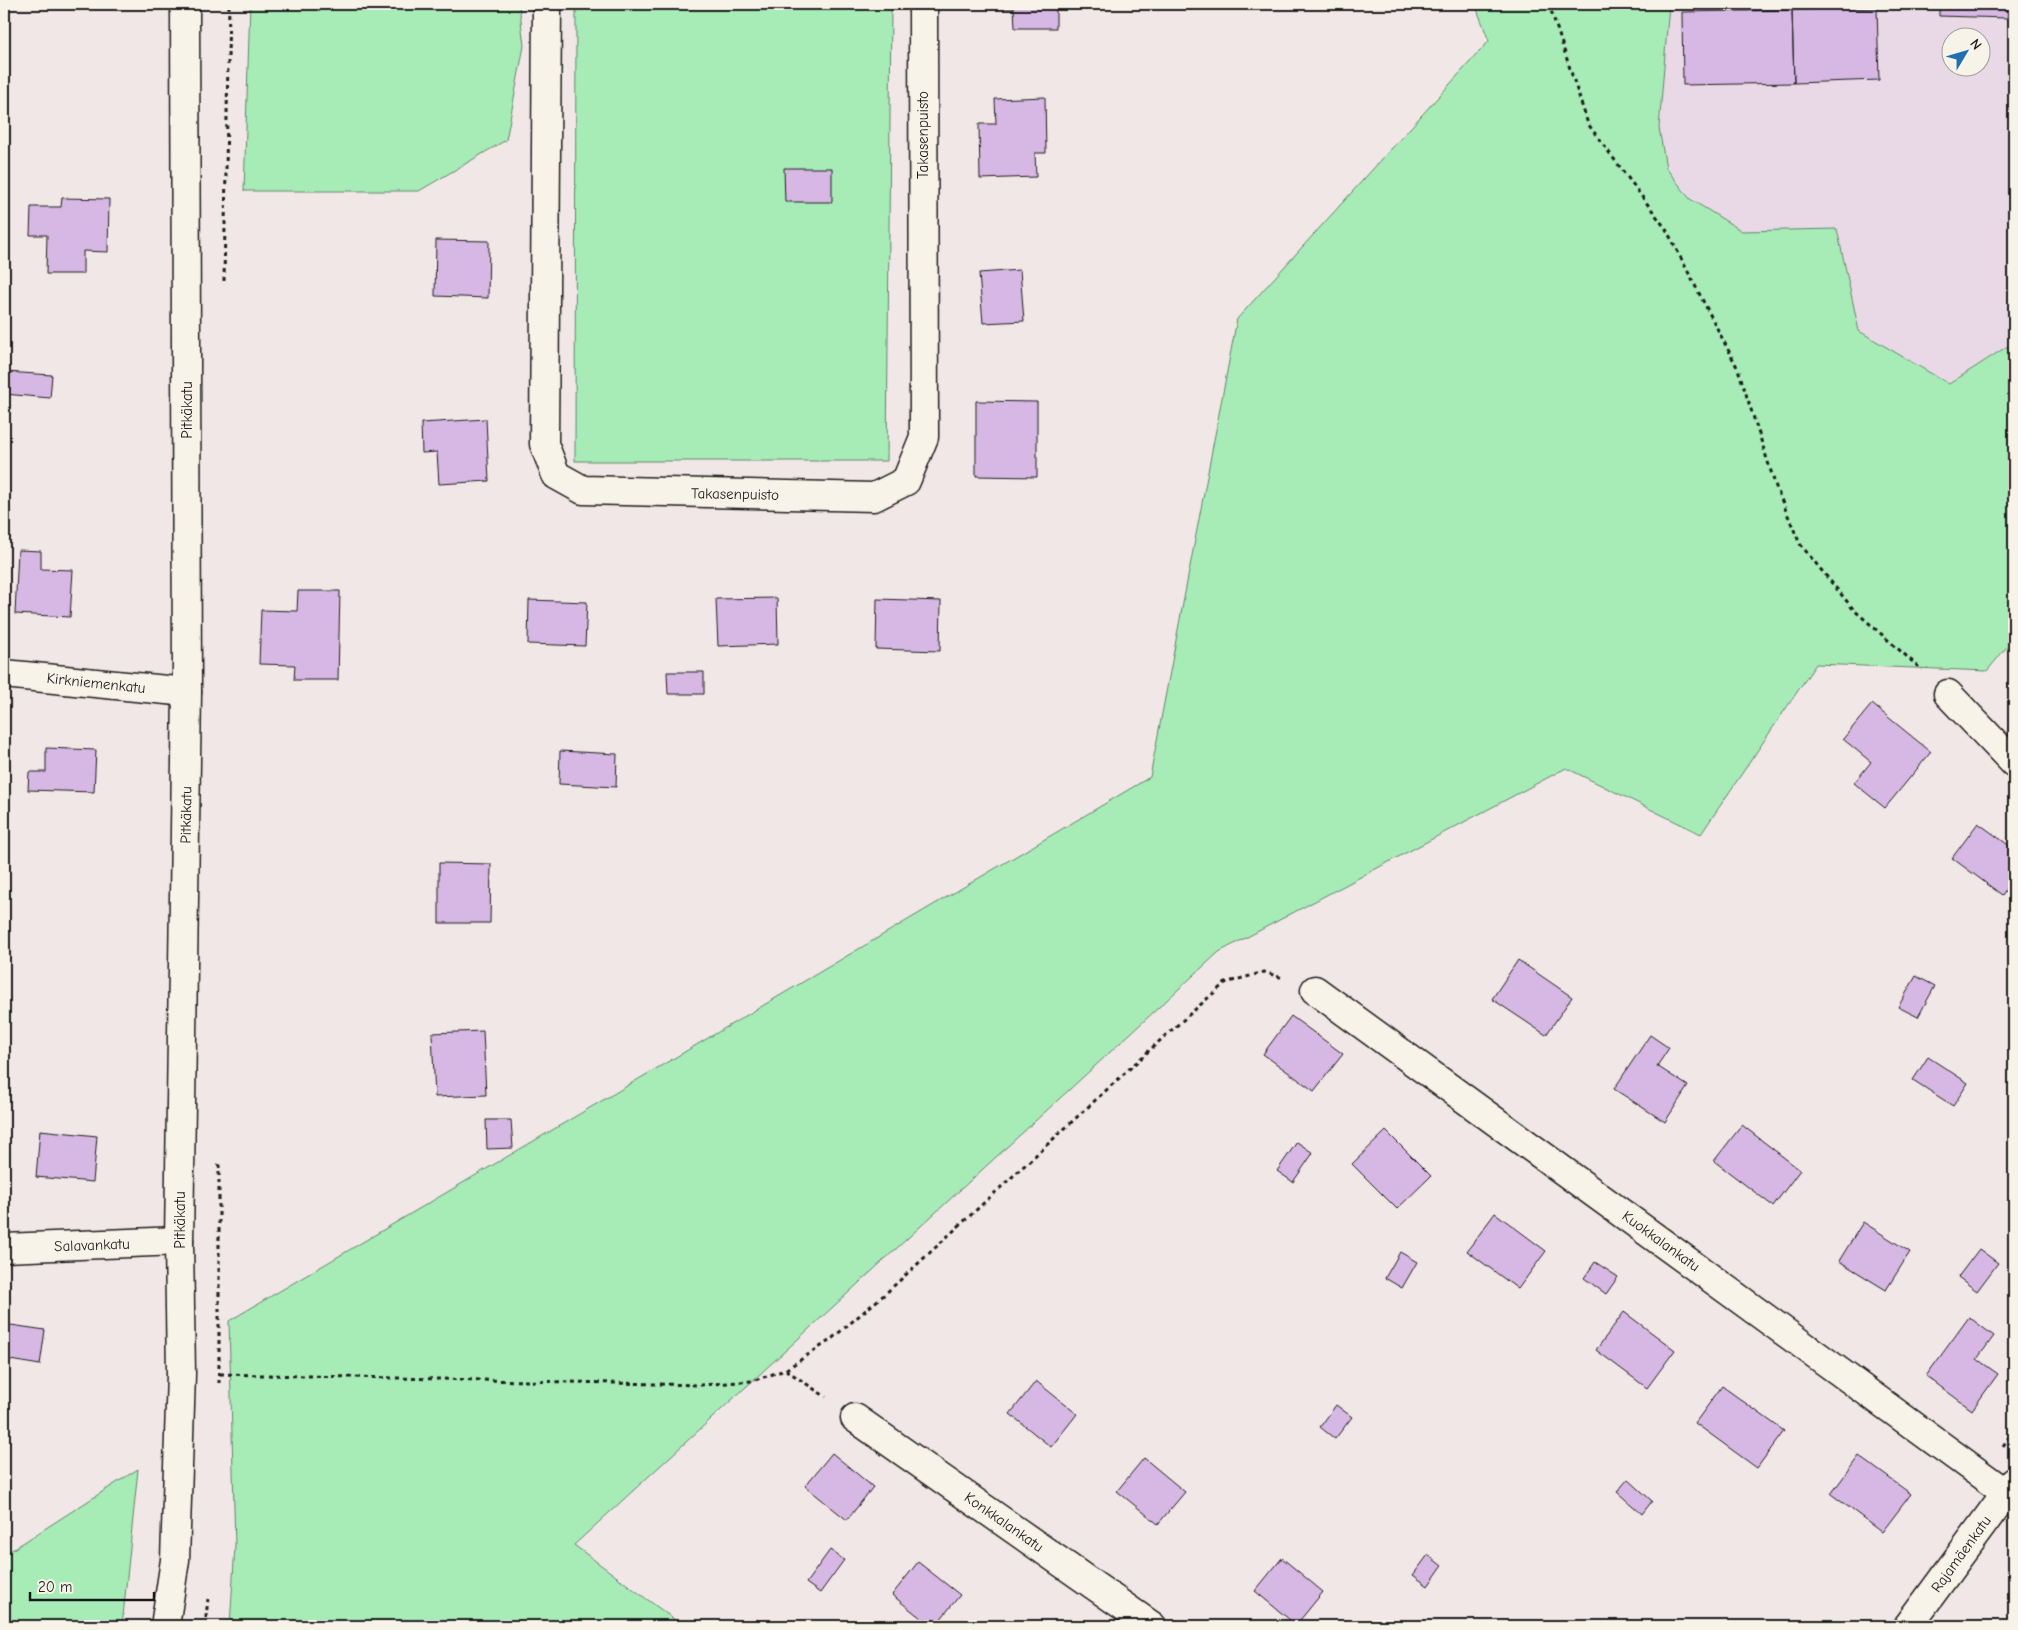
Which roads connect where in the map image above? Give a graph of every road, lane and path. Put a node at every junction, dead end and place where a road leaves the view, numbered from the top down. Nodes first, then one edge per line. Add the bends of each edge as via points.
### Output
1 (185, 4) edge
2 (547, 4) edge
3 (923, 4) edge
4 (1549, 4) edge
5 (4, 674) edge
6 (187, 692) junction
7 (1948, 694) joint
8 (2014, 763) edge
9 (1315, 990) joint
10 (179, 1241) junction
11 (4, 1248) edge
12 (785, 1370) junction
13 (182, 1374) junction
14 (855, 1418) joint
15 (2010, 1488) edge
16 (164, 1626) edge
17 (1152, 1626) edge
18 (1908, 1626) edge

1 - 6 street, Pitkäkatu
2 - 3 street, Takasenpuisto via 544,444 556,475 583,490 874,497 906,481 924,437
4 - 7 path via 1588,124 1666,229 1738,369 1776,487 1800,544 1854,610
5 - 6 street, Kirkniemenkatu
6 - 10 street, Pitkäkatu
7 - 8 street
9 - 12 path via 1264,972 1226,983 885,1294 829,1341
9 - 15 street, Kuokkalankatu
10 - 11 street, Salavankatu
10 - 13 street, Pitkäkatu
12 - 13 path via 752,1381 701,1385
12 - 14 path
13 - 16 street, Pitkäkatu via 174,1560
14 - 17 street, Konkkalankatu
15 - 18 street, Rajamäenkatu

